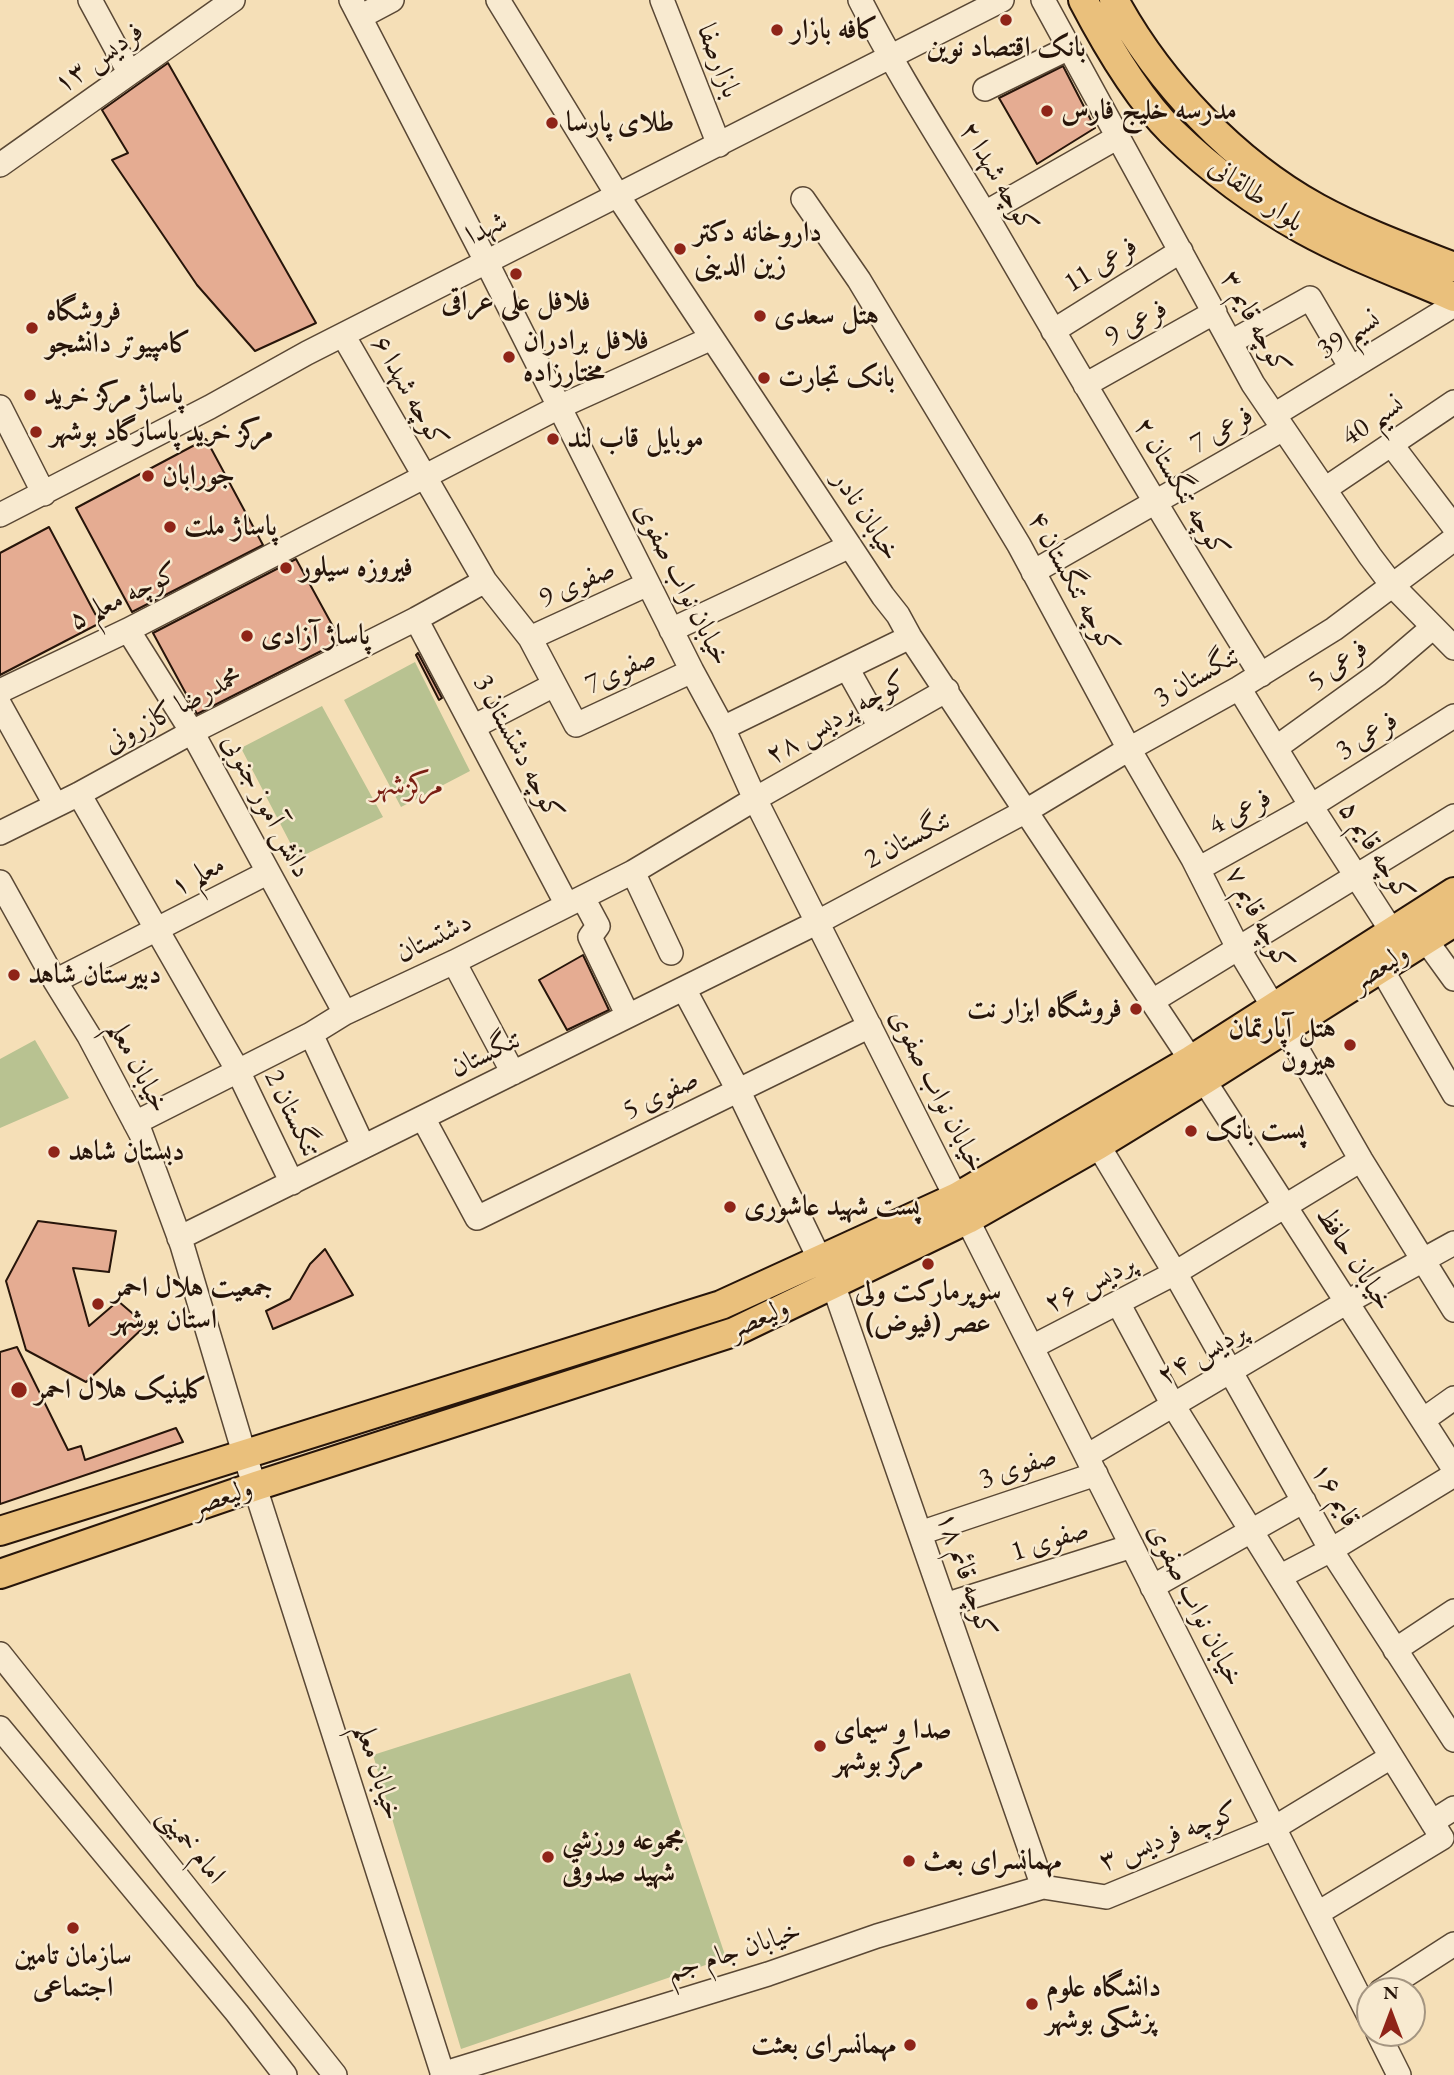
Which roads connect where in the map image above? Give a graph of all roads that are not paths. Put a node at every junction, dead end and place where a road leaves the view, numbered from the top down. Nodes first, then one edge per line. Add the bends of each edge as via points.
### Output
1 (90, 0) edge
2 (233, 0) edge
3 (392, 0) edge
4 (498, 0) edge
5 (662, 0) edge
6 (860, 0) edge
7 (1002, 0) edge
8 (1042, 0) edge
9 (1083, 0) edge
10 (1114, 0) edge
11 (355, 9) edge
12 (1069, 48) junction
13 (890, 58) junction
14 (130, 72) junction
15 (985, 89) dead end
16 (1118, 137) junction
17 (719, 145) junction
18 (0, 165) edge
19 (618, 196) junction
20 (803, 199) dead end
21 (985, 214) junction
22 (1181, 251) junction
23 (487, 263) junction
24 (1454, 267) edge
25 (1454, 297) edge
26 (1454, 305) edge
27 (1214, 312) junction
28 (1053, 331) junction
29 (343, 335) junction
30 (712, 338) junction
31 (1231, 342) junction
32 (1350, 368) junction
33 (1085, 385) junction
34 (0, 407) edge
35 (559, 407) junction
36 (1452, 409) edge
37 (1279, 422) junction
38 (1391, 444) junction
39 (424, 478) junction
40 (1325, 489) junction
41 (44, 494) junction
42 (1154, 503) junction
43 (0, 514) edge
44 (1454, 527) edge
45 (1454, 539) edge
46 (850, 546) junction
47 (1033, 572) junction
48 (485, 581) junction
49 (648, 584) junction
50 (1392, 585) junction
51 (416, 619) junction
52 (1432, 628) junction
53 (128, 630) junction
54 (671, 630) junction
55 (910, 636) junction
56 (530, 638) junction
57 (1454, 648) edge
58 (848, 668) junction
59 (692, 670) junction
60 (1261, 675) junction
61 (554, 685) junction
62 (1239, 688) junction
63 (947, 690) junction
64 (0, 691) edge
65 (0, 705) edge
66 (1454, 716) edge
67 (576, 725) joint
68 (473, 727) junction
69 (880, 727) junction
70 (723, 729) junction
71 (192, 732) junction
72 (1277, 747) junction
73 (1129, 749) junction
74 (79, 794) junction
75 (755, 799) junction
76 (55, 804) junction
77 (1311, 806) junction
78 (1026, 811) junction
79 (1454, 816) edge
80 (0, 833) edge
81 (1196, 864) junction
82 (633, 872) junction
83 (267, 873) junction
84 (1356, 874) junction
85 (0, 881) edge
86 (1454, 892) edge
87 (575, 901) junction
88 (818, 922) junction
89 (1454, 922) edge
90 (1391, 930) junction
91 (156, 931) junction
92 (1425, 939) junction
93 (1238, 947) junction
94 (671, 953) dead end
95 (454, 962) junction
96 (1381, 968) junction
97 (1454, 979) edge
98 (55, 981) junction
99 (684, 989) junction
100 (1162, 995) dead end
101 (345, 1013) junction
102 (628, 1016) junction
103 (1279, 1018) junction
104 (870, 1026) junction
105 (311, 1034) junction
106 (1448, 1067) edge
107 (238, 1070) junction
108 (1198, 1070) junction
109 (513, 1073) junction
110 (738, 1090) junction
111 (1454, 1094) edge
112 (423, 1118) junction
113 (135, 1123) junction
114 (1098, 1145) junction
115 (363, 1146) junction
116 (1361, 1160) junction
117 (292, 1183) junction
118 (1285, 1207) junction
119 (962, 1208) junction
120 (179, 1238) junction
121 (1454, 1242) edge
122 (1423, 1260) junction
123 (826, 1272) junction
124 (1175, 1273) junction
125 (1347, 1302) junction
126 (1118, 1303) junction
127 (1454, 1310) edge
128 (629, 1334) junction
129 (1032, 1347) junction
130 (638, 1363) junction
131 (1231, 1372) junction
132 (1454, 1398) edge
133 (1173, 1405) junction
134 (1423, 1420) junction
135 (244, 1453) junction
136 (1091, 1465) junction
137 (1454, 1469) edge
138 (1454, 1475) edge
139 (256, 1486) junction
140 (1304, 1501) junction
141 (0, 1531) edge
142 (1252, 1532) junction
143 (920, 1533) junction
144 (1132, 1546) junction
145 (1331, 1550) junction
146 (0, 1574) edge
147 (1281, 1576) junction
148 (1152, 1587) junction
149 (945, 1605) junction
150 (1454, 1611) edge
151 (1395, 1650) junction
152 (0, 1654) edge
153 (0, 1728) edge
154 (1454, 1740) edge
155 (1391, 1757) junction
156 (1454, 1808) edge
157 (1274, 1828) junction
158 (1443, 1833) edge
159 (1043, 1886) junction
160 (1318, 1913) junction
161 (1454, 1944) edge
162 (1356, 1977) edge
163 (1407, 1977) edge
164 (1385, 2047) edge
165 (285, 2075) edge
166 (335, 2075) edge
167 (443, 2075) edge
168 (1399, 2075) edge

1 - 14 street
2 - 14 street, فردیس ۱۳
3 - 11 street
4 - 19 street, خیابان نادر
5 - 17 street, بازارصفا
6 - 13 street, کوچه شهدا ۲
7 - 13 street, شهدا
8 - 12 street, کوچه قایم ۳
9 - 25 main road, بلوار طالقانی via 1136,87 1171,131 1210,164 1304,230
10 - 24 main road, بلوار طالقانی via 1192,109 1268,176 1349,224
11 - 23 street, خیابان نواب صفوی
12 - 15 street
12 - 16 street, کوچه قایم ۳
13 - 17 street, شهدا
13 - 21 street, کوچه شهدا ۲
14 - 18 street, فردیس ۱۳
16 - 21 street
16 - 22 street, کوچه قایم ۳
17 - 19 street, شهدا
19 - 23 street, شهدا
19 - 30 street, خیابان نادر
20 - 47 street, کوچه تنگستان ۴ via 859,280
21 - 28 street, کوچه شهدا ۲
22 - 27 street, کوچه قایم ۳
22 - 28 street, فرعی 11
23 - 29 street, شهدا
23 - 35 street, خیابان نواب صفوی
26 - 32 street, نسیم 39
27 - 31 street, کوچه قایم ۳
27 - 33 street, فرعی 9
28 - 33 street, کوچه تنگستان ۲
29 - 39 street, کوچه شهدا ۶
29 - 41 street, شهدا
30 - 35 street, کوچه معلم ۵
30 - 46 street, خیابان نادر
31 - 32 street via 1310,298
31 - 37 street, کوچه قایم ۳
32 - 37 street, نسیم 39
33 - 42 street, کوچه تنگستان ۲
34 - 41 street
35 - 39 street, کوچه معلم ۵
35 - 49 street, خیابان نواب صفوی
36 - 38 street, نسیم 40
37 - 40 street, کوچه قایم ۳
37 - 42 street, فرعی 7
38 - 40 street, نسیم 40
38 - 44 street
39 - 48 street, کوچه شهدا ۶
39 - 53 street, کوچه معلم ۵
40 - 50 street, کوچه قایم ۳
41 - 43 street, شهدا
42 - 47 street, فرعی 7
42 - 60 street, کوچه تنگستان ۲
45 - 50 street
46 - 54 street
46 - 55 street, خیابان نادر
47 - 73 street, کوچه تنگستان ۴
48 - 51 street, محمدرضا کازرونی
48 - 56 street, کوچه شهدا ۶
49 - 54 street, خیابان نواب صفوی
49 - 56 street, صفوی 9
50 - 52 street, کوچه قایم ۳
50 - 60 street, تنگستان 3
51 - 68 street, کوچه دشتستان 3
51 - 71 street, محمدرضا کازرونی
52 - 57 street, کوچه قایم ۳
52 - 72 street, فرعی 5 via 1377,675
53 - 64 street, کوچه معلم ۵
53 - 71 street, دانش آموز جنوبی
54 - 59 street, خیابان نواب صفوی
55 - 58 street
55 - 63 street, خیابان نادر
56 - 61 street, کوچه شهدا ۶
58 - 69 street
58 - 70 street
59 - 67 street, صفوی7
59 - 70 street, خیابان نواب صفوی
60 - 62 street, تنگستان 3
61 - 67 street, کوچه شهدا ۶
61 - 68 street
62 - 72 street, کوچه قایم ۵
62 - 73 street, تنگستان 3
63 - 69 street, کوچه پردیس ۲۸
63 - 78 street, خیابان نادر
65 - 76 street
66 - 77 street, فرعی 3
68 - 87 street, کوچه دشتستان 3
69 - 75 street, کوچه پردیس ۲۸
70 - 75 street, خیابان نواب صفوی
71 - 74 street, محمدرضا کازرونی
71 - 83 street, دانش آموز جنوبی
72 - 77 street, کوچه قایم ۵
73 - 78 street, تنگستان 3
73 - 81 street, کوچه تنگستان ۴
74 - 76 street, محمدرضا کازرونی
74 - 91 street, تنگستان 2
75 - 82 street, دشتستان
75 - 88 street, خیابان نواب صفوی
76 - 80 street, محمدرضا کازرونی
77 - 81 street, فرعی 4
77 - 84 street, کوچه قایم ۵
78 - 88 street, تنگستان 2
78 - 108 street, خیابان نادر
79 - 84 street
81 - 93 street, کوچه قایم ۷
82 - 87 street, دشتستان
82 - 94 street
83 - 91 street, معلم ۱
83 - 101 street, دانش آموز جنوبی
84 - 90 street, کوچه قایم ۵
84 - 93 street
85 - 98 street, خیابان معلم
86 - 90 main road, ولیعصر
87 - 95 street, دشتستان
87 - 102 street, کوچه دشتستان 3 via 598,926 590,937
88 - 99 street, تنگستان
88 - 104 street, خیابان نواب صفوی
89 - 92 main road, ولیعصر
90 - 103 main road, ولیعصر
91 - 98 street, معلم ۱
91 - 107 street, تنگستان 2
92 - 96 main road, ولیعصر
92 - 97 street
93 - 100 street
93 - 103 street, کوچه قایم ۷
95 - 101 street, دشتستان
95 - 109 street
96 - 103 main road, ولیعصر
96 - 106 street
98 - 113 street, خیابان معلم
99 - 102 street, تنگستان
99 - 110 street, کوچه قائم ۱۸
101 - 105 street, دشتستان
102 - 109 street, تنگستان
103 - 108 main road, ولیعصر
103 - 116 street, کوچه قایم ۷
104 - 110 street, صفوی 5
104 - 119 street, خیابان نواب صفوی
105 - 107 street, دشتستان
105 - 115 street
106 - 111 street
107 - 113 street, دشتستان
107 - 117 street, تنگستان 2
108 - 114 main road, ولیعصر
108 - 118 street, خیابان حافظ
108 - 119 main road, ولیعصر
109 - 112 street, تنگستان
110 - 112 street, صفوی 5 via 477,1218
110 - 123 street, کوچه قائم ۱۸
112 - 115 street, تنگستان
113 - 120 street, خیابان معلم
114 - 119 main road, ولیعصر
114 - 124 street, قایم ۱۶
115 - 117 street, تنگستان
116 - 118 street, پردیس ۲۶
116 - 122 street, کوچه قایم ۷
117 - 120 street, تنگستان
118 - 124 street, پردیس ۲۶
118 - 125 street, خیابان حافظ
119 - 123 main road, ولیعصر
119 - 129 street, خیابان نواب صفوی
120 - 135 street, خیابان معلم
121 - 122 street, پردیس ۲۴
122 - 125 street, پردیس ۲۴
122 - 127 street, کوچه قایم ۷
123 - 128 main road, ولیعصر
123 - 130 main road, ولیعصر via 734,1332
123 - 143 street, کوچه قائم ۱۸
124 - 126 street, پردیس ۲۶
124 - 131 street, قایم ۱۶
125 - 131 street, پردیس ۲۴
125 - 134 street, خیابان حافظ
126 - 129 street, پردیس ۲۶
126 - 133 street
128 - 130 main road
128 - 135 main road, ولیعصر
129 - 136 street, خیابان نواب صفوی
130 - 139 main road, ولیعصر
131 - 133 street, پردیس ۲۴
131 - 140 street, قایم ۱۶
132 - 134 street
133 - 136 street, پردیس ۲۴
133 - 142 street
134 - 137 street, خیابان حافظ
135 - 139 street, خیابان معلم
135 - 141 main road, ولیعصر
136 - 143 street, صفوی 3
136 - 144 street, خیابان نواب صفوی
138 - 145 street
139 - 146 main road, ولیعصر
139 - 167 street, خیابان معلم
140 - 142 street
140 - 145 street, قایم ۱۶
142 - 147 street
142 - 148 street
143 - 149 street, کوچه قائم ۱۸
144 - 148 street, خیابان نواب صفوی
144 - 149 street, صفوی 1
145 - 147 street
145 - 151 street, قایم ۱۶
147 - 155 street
148 - 157 street, خیابان نواب صفوی
149 - 159 street, کوچه قائم ۱۸
150 - 151 street
151 - 154 street, قایم ۱۶
152 - 166 street, امام خمینی
153 - 165 street
155 - 157 street, کوچه فردیس ۳
155 - 158 street
156 - 158 street
157 - 159 street, کوچه فردیس ۳ via 1106,1897
157 - 160 street, خیابان نواب صفوی
158 - 160 street
159 - 167 street, خیابان جام جم
160 - 162 street, خیابان نواب صفوی
161 - 163 street
164 - 168 street

